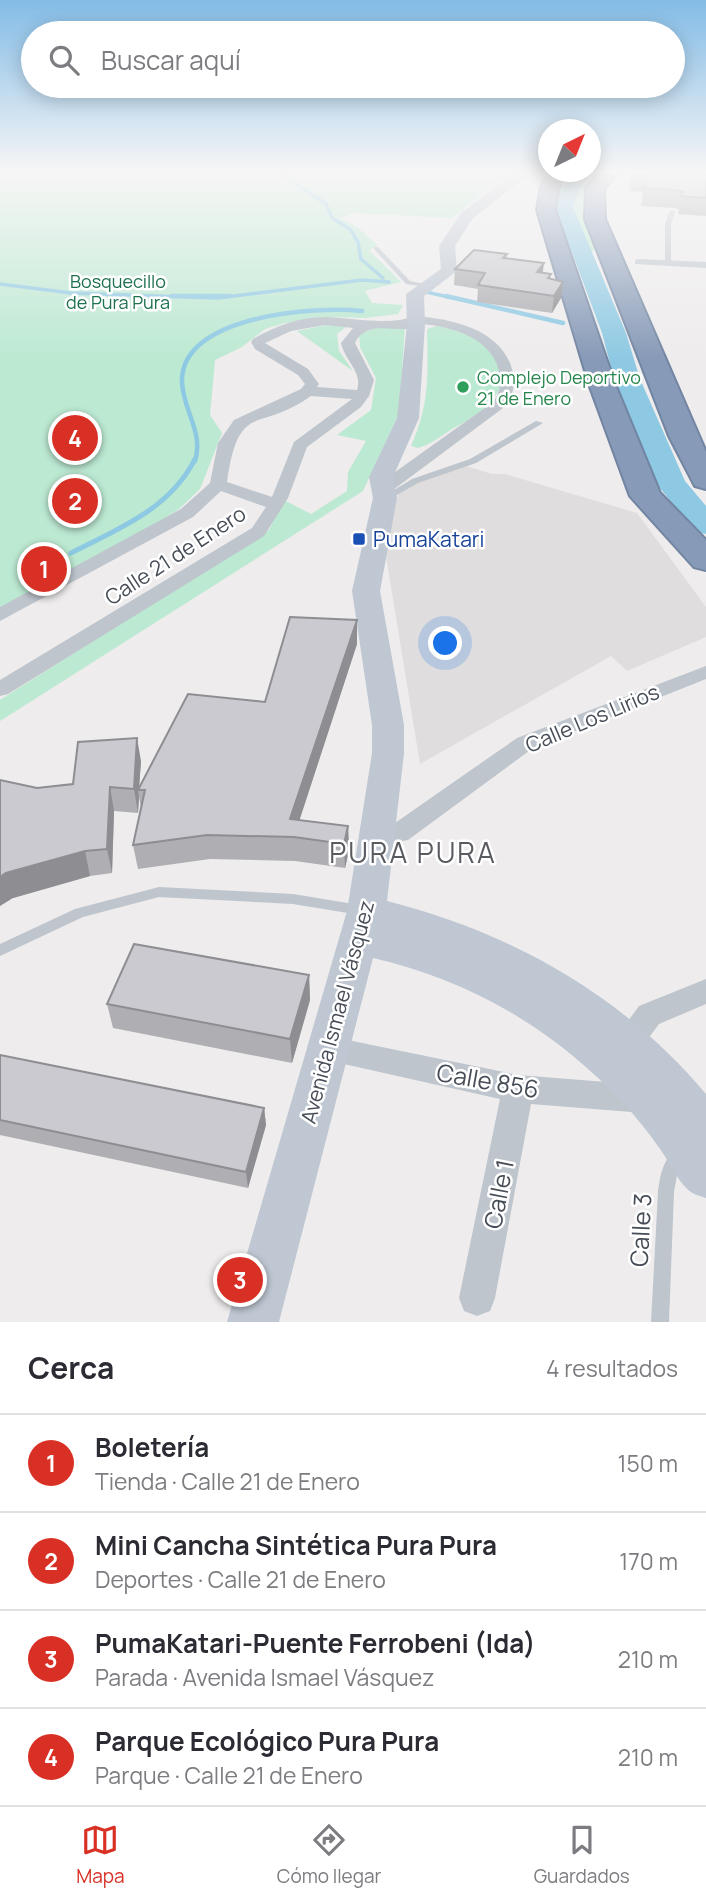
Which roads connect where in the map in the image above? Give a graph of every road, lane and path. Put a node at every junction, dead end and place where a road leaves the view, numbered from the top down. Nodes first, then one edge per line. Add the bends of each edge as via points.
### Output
1 (454, 235) edge
2 (554, 235) edge
3 (600, 235) edge
4 (667, 235) edge
5 (376, 247) dead end
6 (639, 262) dead end
7 (668, 263) junction
8 (706, 265) edge
9 (427, 286) junction
10 (416, 322) junction
11 (369, 327) junction
12 (305, 393) junction
13 (361, 395) junction
14 (348, 410) junction
15 (539, 423) dead end
16 (706, 480) edge
17 (218, 485) junction
18 (384, 494) junction
19 (275, 504) junction
20 (706, 560) edge
21 (0, 615) edge
22 (704, 672) dead end
23 (0, 689) edge
24 (379, 830) junction
25 (362, 925) junction
26 (0, 950) edge
27 (706, 991) edge
28 (627, 1043) junction
29 (328, 1049) junction
30 (518, 1088) junction
31 (650, 1100) junction
32 (701, 1151) edge
33 (477, 1298) dead end
34 (253, 1322) edge
35 (660, 1322) edge

1 - 9 main road, Avenida Ismael Vásquez via 447,246 449,271
2 - 20 highway via 602,384 646,496
3 - 16 highway via 682,436
4 - 7 lane
5 - 9 lane via 408,284
6 - 7 street
7 - 8 street
9 - 10 main road, Avenida Ismael Vásquez via 415,294
10 - 11 street
10 - 18 main road, Avenida Ismael Vásquez via 408,418 383,466
10 - 18 street via 454,326 493,346 507,375 505,394 501,402
11 - 12 street via 303,322 280,328 258,342 310,378 312,384
11 - 13 street via 356,332 348,343 365,374 367,385
12 - 13 street
12 - 14 street
12 - 17 street, Calle 21 de Enero via 232,429
13 - 14 street, Calle 21 de Enero
14 - 19 street, Calle 21 de Enero via 328,421 298,449
15 - 18 lane via 473,461
17 - 19 street
17 - 21 street via 187,513
18 - 24 main road, Avenida Ismael Vásquez via 366,591 388,725
19 - 23 street, Calle 21 de Enero via 258,532
22 - 24 street, Calle Los Lirios via 525,743 399,832
24 - 25 main road, Avenida Ismael Vásquez
25 - 26 lane via 293,899 159,892 80,913
25 - 28 main road via 412,923 481,947 554,986
25 - 29 main road, Avenida Ismael Vásquez
25 - 31 main road via 496,981 559,1020 613,1062
27 - 28 street via 649,1015
28 - 32 main road via 651,1063
29 - 30 street, Calle 856
29 - 34 main road, Avenida Ismael Vásquez
30 - 31 street, Calle 856
30 - 33 street, Calle 1
31 - 32 main road
32 - 35 lane, Calle 3 via 673,1163 666,1192

